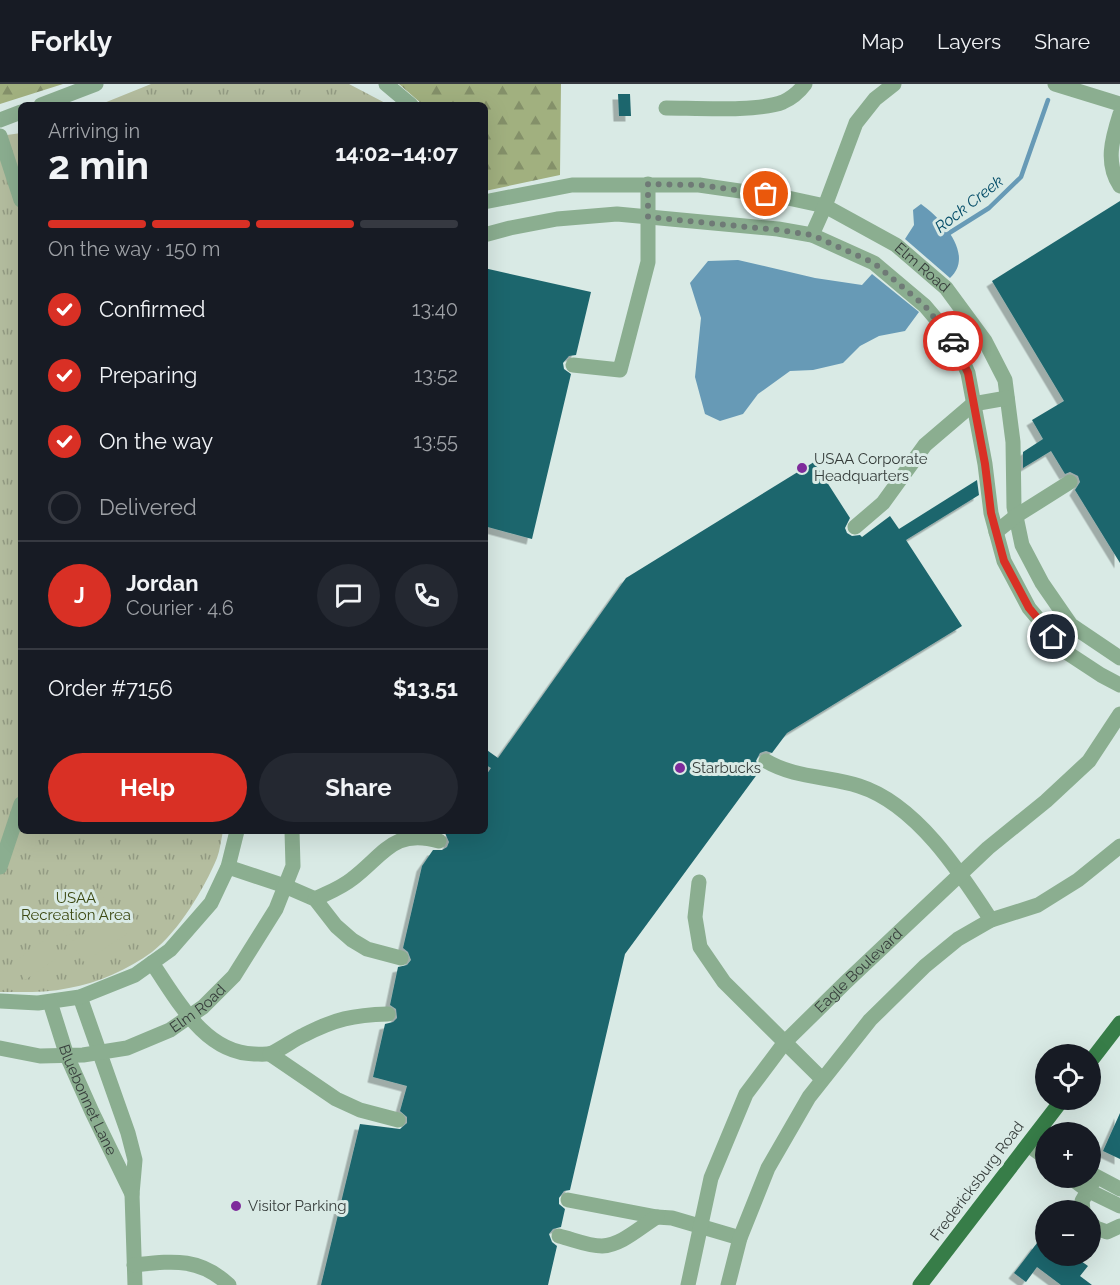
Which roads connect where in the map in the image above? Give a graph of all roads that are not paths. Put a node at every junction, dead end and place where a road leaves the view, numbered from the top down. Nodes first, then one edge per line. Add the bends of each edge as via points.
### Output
1 (96, 84) edge
2 (386, 84) edge
3 (805, 84) edge
4 (894, 84) edge
5 (1054, 84) edge
6 (49, 102) edge
7 (407, 102) edge
8 (1120, 104) edge
9 (666, 108) dead end
10 (18, 113) edge
11 (1120, 114) edge
12 (0, 120) edge
13 (0, 136) edge
14 (648, 184) junction
15 (1120, 186) edge
16 (18, 191) edge
17 (488, 201) edge
18 (825, 206) junction
19 (648, 217) junction
20 (488, 234) edge
21 (812, 235) junction
22 (573, 364) dead end
23 (1007, 398) junction
24 (973, 404) junction
25 (1070, 482) dead end
26 (1016, 516) junction
27 (855, 527) dead end
28 (996, 532) junction
29 (1120, 658) edge
30 (1120, 685) edge
31 (1120, 714) edge
32 (766, 761) dead end
33 (18, 813) edge
34 (236, 834) edge
35 (292, 834) edge
36 (439, 841) dead end
37 (1120, 846) edge
38 (0, 867) edge
39 (228, 867) junction
40 (961, 874) junction
41 (699, 882) dead end
42 (285, 886) junction
43 (315, 899) junction
44 (992, 920) junction
45 (401, 958) dead end
46 (152, 963) junction
47 (80, 997) junction
48 (0, 1001) edge
49 (50, 1002) junction
50 (388, 1014) dead end
51 (190, 1016) junction
52 (1120, 1023) edge
53 (785, 1042) junction
54 (0, 1048) edge
55 (1101, 1048) edge
56 (99, 1052) junction
57 (270, 1054) junction
58 (67, 1056) junction
59 (822, 1079) junction
60 (398, 1120) dead end
61 (1035, 1140) edge
62 (1028, 1145) junction
63 (1035, 1150) edge
64 (1101, 1179) edge
65 (1084, 1188) edge
66 (1120, 1189) edge
67 (1087, 1190) junction
68 (132, 1194) junction
69 (568, 1200) dead end
70 (1082, 1200) edge
71 (1120, 1206) edge
72 (657, 1217) junction
73 (701, 1225) junction
74 (1120, 1226) edge
75 (1101, 1230) edge
76 (559, 1236) dead end
77 (740, 1238) junction
78 (134, 1265) junction
79 (135, 1285) edge
80 (229, 1285) edge
81 (688, 1285) edge
82 (728, 1285) edge
83 (920, 1285) edge

1 - 6 street
2 - 7 street
3 - 9 street via 784,102 767,107
4 - 18 street via 875,99 856,123
5 - 8 street
10 - 12 street
11 - 15 street via 1110,156
13 - 16 street
14 - 17 street, Elm Road via 572,185
14 - 18 street, Elm Road via 699,185
14 - 19 street
18 - 21 street
18 - 23 street, Elm Road via 896,244 946,288 985,341 1005,380
19 - 20 street, Elm Road via 617,214 557,219
19 - 21 street, Elm Road
19 - 22 street via 648,262 620,370
21 - 24 street, Elm Road via 874,263 925,306 952,339 968,373
23 - 24 street
23 - 26 street, Elm Road
24 - 27 street via 925,445 883,503
24 - 28 street, Elm Road
25 - 26 street
26 - 28 street
26 - 29 street, Elm Road via 1022,544 1071,625
28 - 30 street, Elm Road via 1004,561 1029,608 1066,652
31 - 40 street, Eagle Boulevard via 1089,761
32 - 40 street via 781,770 860,786 889,799 908,813
33 - 38 street
34 - 39 street
35 - 42 street, Elm Road via 293,866
36 - 43 street via 418,837 392,844 351,880
37 - 44 street via 1078,880 1038,905
39 - 42 street
39 - 46 street via 211,903 170,950
40 - 44 street
40 - 53 street, Eagle Boulevard
41 - 53 street via 695,917 700,947 724,982
42 - 43 street
42 - 51 street, Elm Road via 276,909 234,976
43 - 45 street via 352,940 367,949
44 - 59 street via 958,939 925,966 870,1020
46 - 47 street via 135,975
46 - 51 street
47 - 49 street
47 - 56 street, Bluebonnet Lane
48 - 49 street
49 - 58 street, Bluebonnet Lane
50 - 57 street via 340,1018
51 - 56 street, Elm Road via 170,1030 127,1048
51 - 57 street via 218,1045 243,1054
52 - 55 main road
53 - 59 street
53 - 73 street, Eagle Boulevard via 746,1094 711,1178
54 - 58 street, Elm Road via 40,1056
56 - 58 street, Elm Road
56 - 68 street, Bluebonnet Lane via 135,1161
57 - 60 street via 336,1099
58 - 68 street, Bluebonnet Lane
59 - 77 street via 768,1168
61 - 62 main road, Fredericksburg Road
62 - 63 street
62 - 83 main road, Fredericksburg Road
64 - 66 street
65 - 67 street
67 - 70 street
67 - 71 street
68 - 78 street, Bluebonnet Lane
69 - 72 street
72 - 73 street
72 - 76 street via 610,1245
73 - 77 street
73 - 81 street, Eagle Boulevard
74 - 75 street via 1107,1232
77 - 82 street
78 - 79 street, Bluebonnet Lane
78 - 80 street via 195,1263

